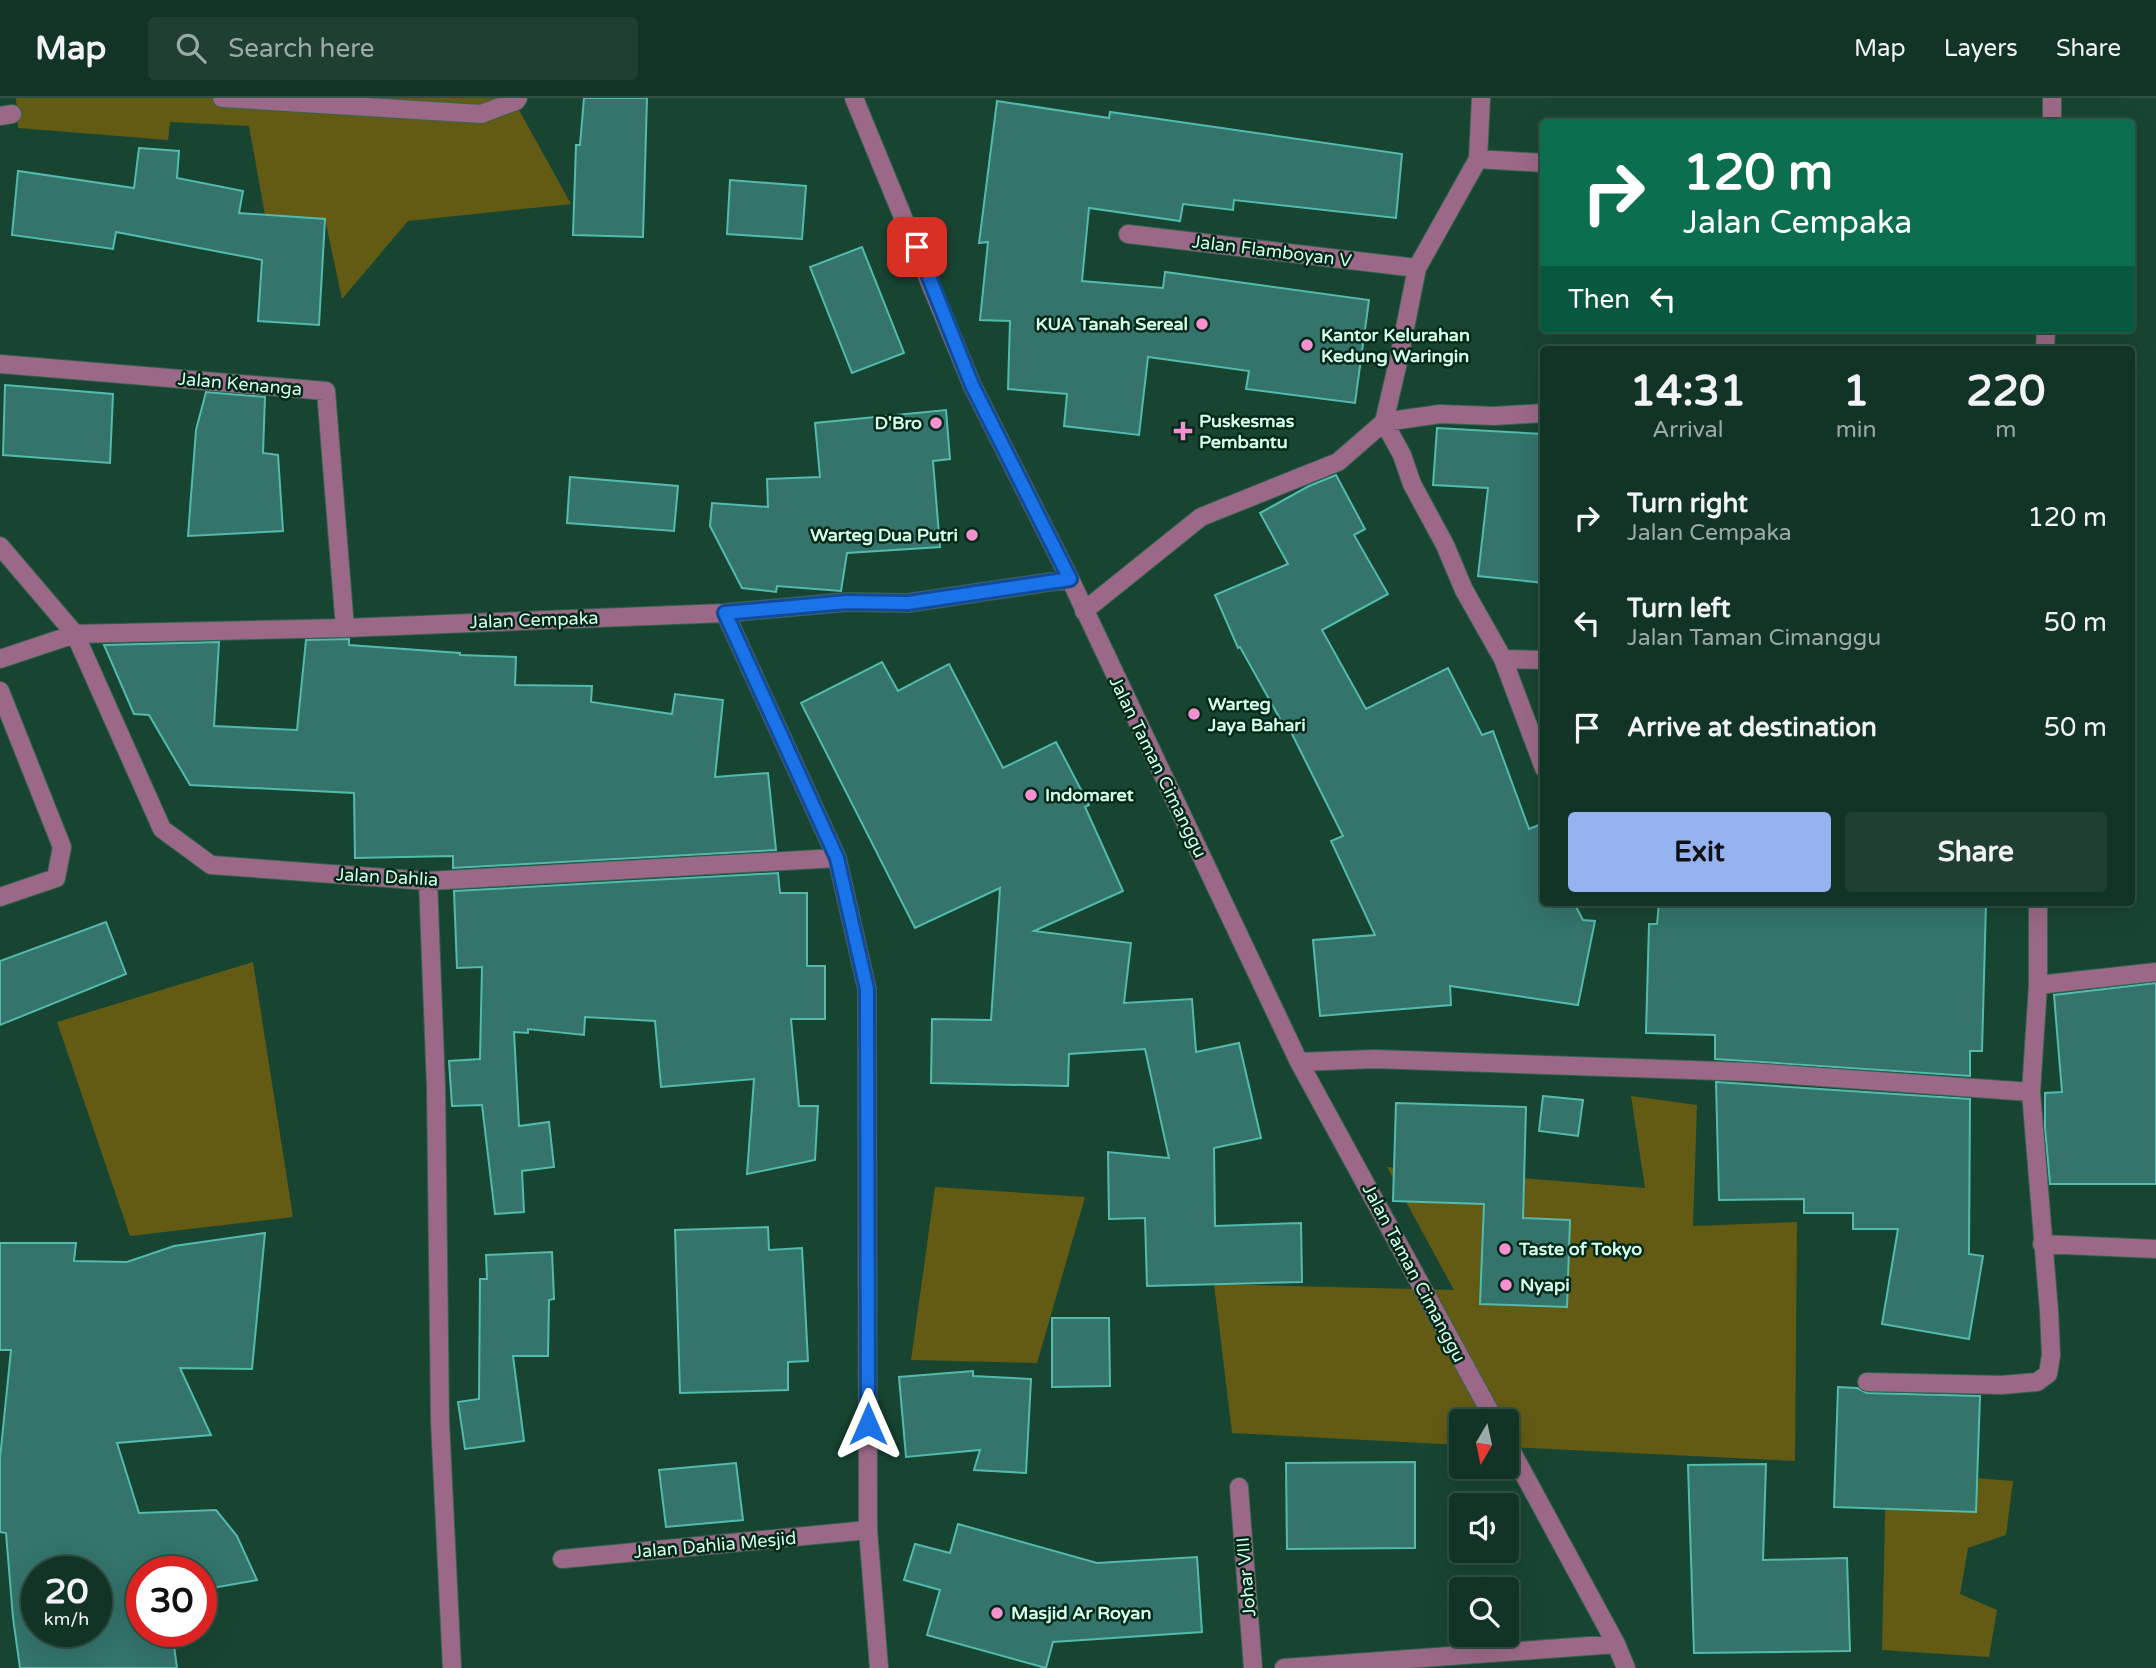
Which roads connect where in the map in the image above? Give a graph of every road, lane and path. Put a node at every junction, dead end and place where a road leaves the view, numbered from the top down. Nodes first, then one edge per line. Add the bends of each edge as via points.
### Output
1 (222, 98) edge
2 (517, 98) edge
3 (854, 98) edge
4 (1481, 98) edge
5 (2052, 98) edge
6 (2052, 119) edge
7 (1478, 159) junction
8 (1540, 163) edge
9 (1128, 234) dead end
10 (1417, 268) junction
11 (0, 365) edge
12 (1540, 413) edge
13 (1384, 422) junction
14 (0, 546) edge
15 (1070, 579) junction
16 (1084, 611) junction
17 (725, 613) junction
18 (345, 628) junction
19 (75, 634) junction
20 (0, 659) edge
21 (1503, 659) junction
22 (1540, 660) edge
23 (0, 691) edge
24 (1540, 757) edge
25 (837, 858) junction
26 (428, 881) junction
27 (0, 897) edge
28 (2038, 906) edge
29 (2156, 972) edge
30 (2038, 985) junction
31 (1299, 1062) junction
32 (2031, 1092) junction
33 (2042, 1244) junction
34 (2156, 1249) edge
35 (1867, 1382) dead end
36 (1487, 1409) edge
37 (1519, 1465) edge
38 (1239, 1487) dead end
39 (868, 1530) junction
40 (562, 1559) dead end
41 (1616, 1644) junction
42 (452, 1668) edge
43 (879, 1668) edge
44 (1253, 1668) edge
45 (1284, 1668) edge
46 (1626, 1668) edge

1 - 2 street via 481,114
3 - 15 street, Jalan Taman Cimanggu via 972,385
4 - 7 street
5 - 6 street
7 - 8 street
7 - 10 street
9 - 10 street, Jalan Flamboyan V
10 - 13 street
11 - 18 street, Jalan Kenanga via 326,391
12 - 13 street via 1440,414
13 - 16 street via 1338,462 1201,517
13 - 21 street via 1464,590
14 - 19 street
15 - 16 street, Jalan Taman Cimanggu
15 - 17 street, Jalan Cempaka via 908,603 847,602
16 - 31 street, Jalan Taman Cimanggu
17 - 18 street, Jalan Cempaka
17 - 25 street
18 - 19 street, Jalan Cempaka
19 - 20 street, Jalan Cempaka
19 - 26 street, Jalan Dahlia via 162,830 211,865
21 - 22 street
21 - 24 street
23 - 27 street via 62,847 56,878
25 - 26 street, Jalan Dahlia
25 - 39 street via 867,989
26 - 42 street via 440,1421
28 - 30 street
29 - 30 street
30 - 32 street
31 - 32 street via 1374,1059 1749,1072
31 - 36 street, Jalan Taman Cimanggu
32 - 33 street
33 - 34 street
33 - 35 street via 2051,1355 2048,1374 2038,1382
37 - 41 street
38 - 44 street, Johar VIII
39 - 40 street, Jalan Dahlia Mesjid
39 - 43 street
41 - 45 street
41 - 46 street

